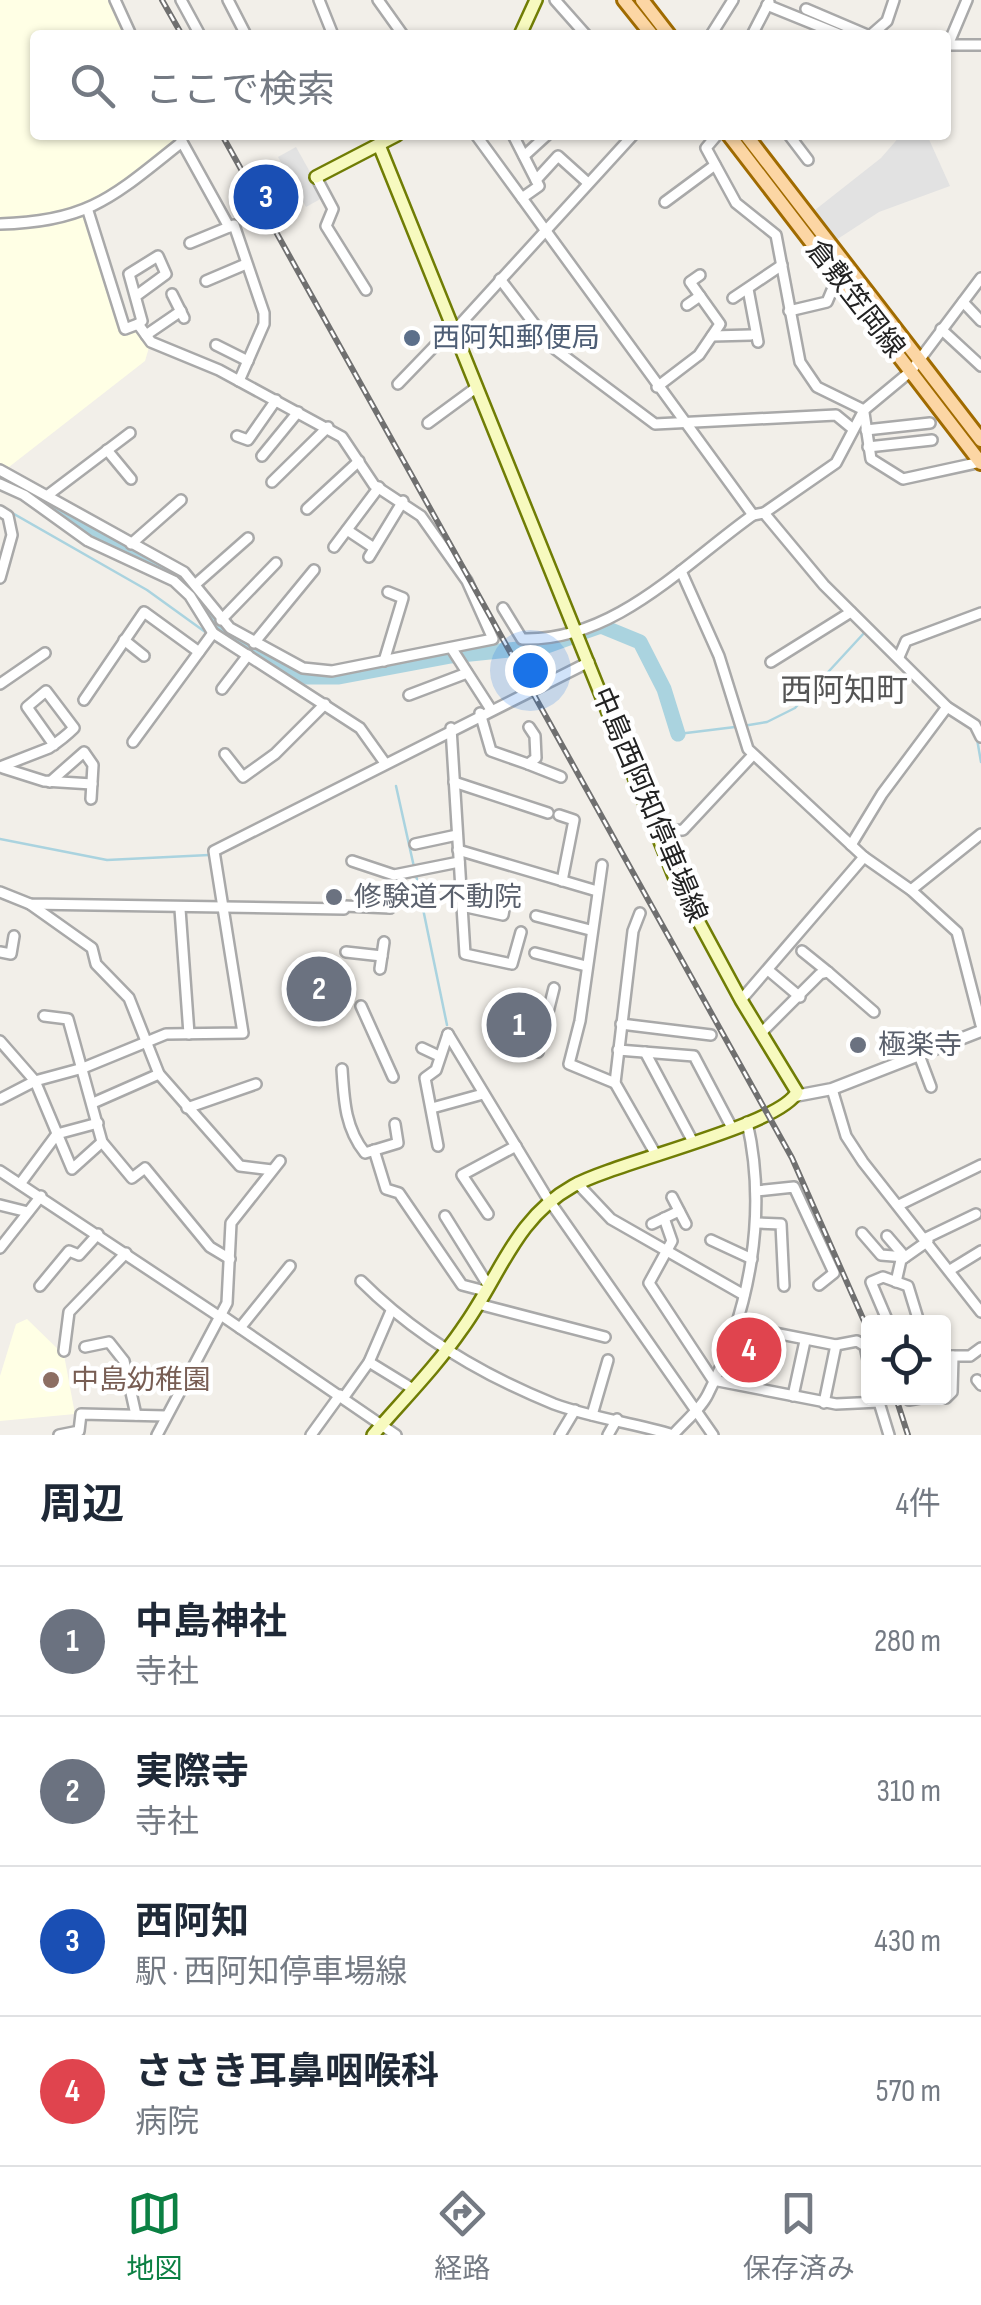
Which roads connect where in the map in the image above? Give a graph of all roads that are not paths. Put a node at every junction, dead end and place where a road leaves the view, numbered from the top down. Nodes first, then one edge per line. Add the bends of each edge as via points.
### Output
1 (115, 0) edge
2 (181, 0) edge
3 (228, 0) edge
4 (319, 0) edge
5 (378, 0) edge
6 (536, 0) edge
7 (555, 0) edge
8 (624, 0) edge
9 (642, 0) edge
10 (733, 0) edge
11 (894, 0) edge
12 (967, 0) edge
13 (769, 2) edge
14 (806, 9) dead end
15 (849, 28) edge
16 (128, 30) edge
17 (197, 30) edge
18 (243, 30) edge
19 (331, 30) edge
20 (399, 30) edge
21 (522, 30) edge
22 (582, 30) edge
23 (648, 30) edge
24 (665, 30) edge
25 (715, 30) edge
26 (755, 30) edge
27 (875, 30) edge
28 (951, 36) edge
29 (951, 45) edge
30 (981, 45) edge
31 (177, 140) edge
32 (181, 140) edge
33 (377, 140) edge
34 (480, 140) edge
35 (516, 140) edge
36 (542, 140) edge
37 (628, 140) edge
38 (711, 140) edge
39 (734, 140) edge
40 (750, 140) edge
41 (793, 140) edge
42 (524, 156) junction
43 (808, 160) dead end
44 (715, 166) junction
45 (316, 178) joint
46 (536, 180) junction
47 (588, 183) junction
48 (522, 198) junction
49 (665, 202) dead end
50 (88, 211) junction
51 (0, 224) edge
52 (229, 227) junction
53 (544, 229) junction
54 (190, 243) dead end
55 (246, 264) junction
56 (782, 265) junction
57 (700, 275) dead end
58 (838, 276) junction
59 (981, 278) edge
60 (500, 279) junction
61 (206, 281) dead end
62 (748, 288) junction
63 (366, 290) dead end
64 (172, 294) dead end
65 (136, 296) junction
66 (700, 296) junction
67 (733, 298) dead end
68 (963, 302) junction
69 (687, 305) dead end
70 (789, 311) junction
71 (981, 321) edge
72 (138, 324) junction
73 (453, 329) junction
74 (941, 329) junction
75 (146, 335) junction
76 (712, 336) junction
77 (232, 337) dead end
78 (248, 361) junction
79 (914, 365) junction
80 (981, 366) edge
81 (239, 381) junction
82 (398, 384) dead end
83 (657, 386) junction
84 (477, 387) junction
85 (276, 400) junction
86 (864, 410) junction
87 (298, 412) junction
88 (981, 417) edge
89 (682, 420) junction
90 (965, 420) junction
91 (428, 423) dead end
92 (930, 424) dead end
93 (328, 427) junction
94 (854, 429) junction
95 (866, 430) junction
96 (130, 433) dead end
97 (237, 436) dead end
98 (932, 440) dead end
99 (981, 440) edge
100 (868, 446) junction
101 (107, 450) junction
102 (262, 456) dead end
103 (359, 460) junction
104 (981, 462) edge
105 (0, 470) edge
106 (131, 478) dead end
107 (272, 482) dead end
108 (0, 484) edge
109 (379, 487) junction
110 (48, 495) junction
111 (181, 500) dead end
112 (403, 501) junction
113 (307, 508) dead end
114 (0, 511) edge
115 (758, 514) junction
116 (347, 530) junction
117 (248, 538) dead end
118 (131, 544) junction
119 (334, 547) dead end
120 (276, 563) dead end
121 (314, 570) dead end
122 (681, 570) junction
123 (0, 578) edge
124 (196, 584) junction
125 (388, 592) dead end
126 (503, 608) dead end
127 (852, 612) junction
128 (981, 613) edge
129 (221, 620) junction
130 (576, 630) junction
131 (220, 635) junction
132 (124, 640) junction
133 (254, 643) junction
134 (45, 652) dead end
135 (199, 652) junction
136 (455, 653) junction
137 (144, 656) dead end
138 (248, 656) junction
139 (899, 657) junction
140 (384, 661) junction
141 (589, 662) junction
142 (771, 662) dead end
143 (468, 674) junction
144 (0, 684) edge
145 (222, 689) dead end
146 (408, 695) dead end
147 (84, 700) dead end
148 (323, 706) junction
149 (947, 707) junction
150 (485, 710) junction
151 (529, 727) dead end
152 (451, 728) junction
153 (981, 738) edge
154 (133, 742) dead end
155 (54, 745) junction
156 (224, 754) dead end
157 (752, 756) junction
158 (385, 762) junction
159 (528, 764) junction
160 (0, 767) edge
161 (561, 776) dead end
162 (50, 782) junction
163 (454, 782) junction
164 (92, 784) junction
165 (91, 799) dead end
166 (655, 831) junction
167 (981, 834) edge
168 (457, 835) junction
169 (415, 844) dead end
170 (850, 845) junction
171 (458, 850) junction
172 (864, 857) junction
173 (352, 861) dead end
174 (459, 862) junction
175 (602, 865) dead end
176 (562, 881) junction
177 (911, 890) junction
178 (598, 891) junction
179 (0, 892) edge
180 (30, 904) junction
181 (505, 904) dead end
182 (462, 906) junction
183 (390, 908) dead end
184 (180, 909) junction
185 (224, 910) junction
186 (640, 913) dead end
187 (536, 916) dead end
188 (590, 930) junction
189 (521, 932) dead end
190 (14, 936) dead end
191 (384, 942) dead end
192 (802, 951) dead end
193 (0, 952) edge
194 (346, 952) dead end
195 (535, 953) dead end
196 (382, 956) junction
197 (586, 966) junction
198 (380, 969) dead end
199 (768, 970) junction
200 (828, 972) junction
201 (554, 988) dead end
202 (800, 997) junction
203 (741, 1000) junction
204 (361, 1006) dead end
205 (874, 1012) dead end
206 (44, 1016) dead end
207 (621, 1024) junction
208 (981, 1028) edge
209 (760, 1033) junction
210 (189, 1034) junction
211 (711, 1035) dead end
212 (143, 1040) junction
213 (0, 1041) edge
214 (422, 1048) dead end
215 (618, 1050) junction
216 (538, 1052) dead end
217 (645, 1052) junction
218 (439, 1056) junction
219 (919, 1056) junction
220 (83, 1068) junction
221 (342, 1070) dead end
222 (159, 1074) junction
223 (393, 1077) dead end
224 (35, 1081) junction
225 (615, 1083) junction
226 (256, 1084) dead end
227 (931, 1087) dead end
228 (832, 1089) junction
229 (482, 1094) junction
230 (795, 1096) junction
231 (0, 1099) edge
232 (93, 1103) junction
233 (188, 1108) junction
234 (432, 1108) junction
235 (747, 1122) junction
236 (98, 1123) junction
237 (395, 1124) dead end
238 (732, 1128) junction
239 (57, 1134) junction
240 (102, 1142) junction
241 (693, 1142) junction
242 (438, 1146) dead end
243 (516, 1146) junction
244 (374, 1150) junction
245 (655, 1153) junction
246 (280, 1160) dead end
247 (981, 1166) edge
248 (272, 1170) junction
249 (0, 1171) edge
250 (20, 1184) junction
251 (576, 1184) junction
252 (756, 1190) junction
253 (672, 1197) dead end
254 (39, 1198) junction
255 (549, 1200) junction
256 (0, 1204) edge
257 (899, 1205) junction
258 (679, 1210) junction
259 (28, 1212) junction
260 (488, 1214) dead end
261 (976, 1214) dead end
262 (444, 1216) dead end
263 (664, 1218) junction
264 (652, 1224) dead end
265 (686, 1224) dead end
266 (757, 1224) junction
267 (0, 1230) edge
268 (12, 1232) junction
269 (862, 1233) dead end
270 (96, 1236) junction
271 (886, 1236) dead end
272 (711, 1240) dead end
273 (927, 1240) junction
274 (0, 1248) edge
275 (981, 1251) edge
276 (667, 1254) junction
277 (124, 1255) junction
278 (905, 1257) junction
279 (230, 1258) junction
280 (752, 1259) junction
281 (290, 1266) dead end
282 (950, 1270) junction
283 (361, 1281) dead end
284 (896, 1282) junction
285 (40, 1286) dead end
286 (784, 1286) dead end
287 (819, 1286) dead end
288 (487, 1288) junction
289 (744, 1295) junction
290 (478, 1304) junction
291 (391, 1311) junction
292 (981, 1312) edge
293 (885, 1315) edge
294 (917, 1315) edge
295 (220, 1316) junction
296 (734, 1325) junction
297 (240, 1328) junction
298 (605, 1336) dead end
299 (805, 1340) junction
300 (861, 1344) edge
301 (836, 1345) junction
302 (85, 1347) dead end
303 (981, 1348) edge
304 (64, 1351) dead end
305 (445, 1351) junction
306 (951, 1356) edge
307 (608, 1360) dead end
308 (369, 1362) junction
309 (713, 1380) junction
310 (413, 1389) junction
311 (793, 1396) junction
312 (340, 1397) junction
313 (861, 1401) edge
314 (824, 1403) junction
315 (880, 1405) edge
316 (574, 1410) junction
317 (694, 1411) junction
318 (592, 1414) junction
319 (136, 1416) junction
320 (166, 1416) junction
321 (617, 1419) junction
322 (382, 1424) junction
323 (638, 1424) junction
324 (59, 1435) edge
325 (157, 1435) edge
326 (310, 1435) edge
327 (373, 1435) edge
328 (396, 1435) edge
329 (560, 1435) edge
330 (608, 1435) edge
331 (632, 1435) edge
332 (673, 1435) edge
333 (713, 1435) edge
334 (889, 1435) edge

1 - 16 street
2 - 17 street
3 - 18 street
4 - 19 street
5 - 20 street
6 - 21 main road
7 - 22 street
8 - 23 main road
9 - 24 main road
10 - 25 street
11 - 27 street via 887,21
12 - 28 street
13 - 15 street
13 - 26 street
14 - 15 street
29 - 30 street
31 - 50 street
32 - 52 street
33 - 45 main road
33 - 73 main road, 中島西阿知停車場線
34 - 48 street
35 - 42 street
36 - 42 street
37 - 47 street
38 - 44 street via 706,148
39 - 58 main road, 倉敷笠岡線
40 - 79 main road, 倉敷笠岡線
41 - 43 street
42 - 46 street
44 - 49 street
44 - 56 street via 736,203 776,235
45 - 63 street via 333,210 326,226
46 - 47 street via 558,156
46 - 48 street via 539,186
47 - 53 street
48 - 53 street
50 - 51 street via 51,222
50 - 72 street via 125,329
52 - 54 street
52 - 55 street via 234,225
53 - 60 street
53 - 83 street
55 - 61 street
55 - 78 street via 264,324
56 - 62 street
56 - 70 street
57 - 66 street via 690,282
58 - 70 street via 826,302
58 - 79 main road, 倉敷笠岡線
59 - 68 street
60 - 73 street
60 - 89 street via 551,346 613,396 655,424
62 - 67 street
62 - 76 street via 754,339
64 - 75 street via 183,315
65 - 65 street via 129,274 158,256 166,274
65 - 72 street
66 - 69 street
66 - 76 street via 720,324
68 - 71 street
68 - 74 street
70 - 86 street via 800,362 817,387
72 - 75 street
73 - 82 street
73 - 84 main road, 中島西阿知停車場線
74 - 79 street
74 - 80 street
75 - 81 street
76 - 83 street
77 - 78 street via 220,348
78 - 81 street
79 - 86 street
79 - 90 main road, 倉敷笠岡線
79 - 104 main road, 倉敷笠岡線
81 - 85 street
83 - 89 street
84 - 91 street
84 - 130 main road, 中島西阿知停車場線
85 - 87 street
85 - 97 street via 248,440
86 - 94 street
86 - 95 street
87 - 93 street
87 - 102 street
88 - 90 street
89 - 94 street via 836,415
89 - 115 street
90 - 99 main road, 倉敷笠岡線
92 - 95 street
93 - 103 street
93 - 107 street
94 - 115 street via 826,473
95 - 100 street
96 - 101 street
98 - 100 street
100 - 104 street via 871,459 903,479
101 - 106 street
101 - 110 street
103 - 109 street
103 - 113 street
105 - 110 street
108 - 131 street via 88,541 174,581
109 - 112 street
109 - 116 street
110 - 118 street
111 - 118 street
112 - 116 street via 371,552
112 - 136 street via 422,516 467,581 493,633 487,644
114 - 123 street via 12,535
115 - 122 street
115 - 127 street
116 - 119 street
117 - 124 street
118 - 124 street
120 - 129 street
121 - 133 street
122 - 130 street via 636,604
122 - 157 street
124 - 129 street
125 - 140 street via 403,598
126 - 130 street via 522,638
127 - 139 street
127 - 142 street
128 - 139 street via 906,641
129 - 131 street
130 - 141 main road, 中島西阿知停車場線
131 - 133 street
131 - 135 street
131 - 138 street
132 - 135 street via 144,612
132 - 137 street
132 - 147 street
133 - 140 street via 318,671
134 - 144 street
135 - 154 street
136 - 140 street
136 - 143 street
138 - 145 street
138 - 148 street
139 - 149 street
141 - 150 street
141 - 166 main road, 中島西阿知停車場線
143 - 146 street
143 - 150 street
148 - 156 street via 243,777
148 - 158 street via 360,728
149 - 153 street
149 - 170 street
150 - 152 street
150 - 159 street via 491,750
151 - 159 street via 536,758
152 - 158 street
152 - 163 street
155 - 155 street via 28,707 46,691 74,728
155 - 160 street
157 - 166 street via 683,830
157 - 170 street
158 - 185 street via 214,851
159 - 161 street
160 - 162 street
162 - 164 street
162 - 164 street via 84,752 92,758
163 - 168 street
163 - 176 street via 574,820
164 - 165 street
166 - 203 main road, 中島西阿知停車場線
167 - 177 street
168 - 169 street
168 - 171 street
170 - 172 street
171 - 174 street
171 - 176 street
172 - 177 street
172 - 199 street
173 - 174 street via 389,875
174 - 182 street
175 - 178 street
176 - 178 street
177 - 208 street via 957,932
178 - 188 street
179 - 180 street
180 - 184 street
180 - 212 street via 92,948 96,964 129,998
181 - 182 street via 503,915
182 - 189 street via 464,954 512,964
183 - 185 street
184 - 185 street
184 - 210 street
185 - 210 street via 243,1033
186 - 207 street
187 - 188 street
188 - 197 street
190 - 193 street via 11,954
191 - 196 street
192 - 200 street
194 - 196 street
195 - 197 street
196 - 198 street
197 - 225 street via 569,1064
199 - 202 street
199 - 203 street
200 - 202 street
200 - 205 street
201 - 216 street
202 - 209 street
203 - 209 main road, 中島西阿知停車場線
204 - 223 street
206 - 220 street via 68,1018
207 - 211 street
207 - 215 street
208 - 219 street
209 - 230 main road, 中島西阿知停車場線
210 - 212 street
212 - 220 street
212 - 222 street
213 - 224 street
214 - 218 street
215 - 217 street
215 - 225 street
217 - 238 street via 694,1056
217 - 241 street
218 - 229 street via 448,1034
218 - 234 street via 425,1078
219 - 227 street
219 - 228 street
220 - 224 street
220 - 232 street
221 - 244 street via 348,1124 362,1149
222 - 232 street
222 - 233 street
224 - 231 street
224 - 239 street
225 - 245 street
226 - 233 street
228 - 230 street
228 - 257 street via 846,1136
229 - 234 street
229 - 243 street
230 - 235 main road
232 - 236 street
233 - 248 street via 240,1166
234 - 242 street
235 - 238 main road
235 - 252 street
236 - 239 street
236 - 240 street
237 - 244 street via 398,1143
238 - 241 main road
239 - 240 street via 72,1169
239 - 250 street
240 - 279 street via 132,1178 145,1168 210,1247
241 - 245 main road
243 - 255 street
243 - 260 street via 462,1174
244 - 288 street via 386,1189 398,1193 462,1284
245 - 251 main road
246 - 248 street
247 - 257 street
248 - 279 street via 232,1224
249 - 250 street
250 - 254 street
251 - 255 main road
251 - 276 street via 612,1219
252 - 266 street
252 - 287 street via 794,1187 834,1273
253 - 258 street
254 - 259 street
254 - 270 street
255 - 288 main road via 516,1236
255 - 317 street
256 - 259 street
257 - 273 street
258 - 263 street
258 - 265 street
259 - 268 street
261 - 273 street
262 - 288 street
263 - 264 street
263 - 276 street via 672,1240
266 - 280 street
266 - 286 street via 781,1224
267 - 268 street
268 - 274 street
269 - 278 street via 881,1255
270 - 277 street
270 - 285 street via 80,1255 70,1252
271 - 278 street
272 - 280 street
273 - 278 street
273 - 282 street
275 - 282 street
276 - 289 street
276 - 309 street via 649,1284
277 - 295 street
277 - 304 street via 69,1312
278 - 284 street
279 - 295 street
280 - 289 street
281 - 297 street
282 - 292 street
283 - 291 street
284 - 293 street via 871,1282
284 - 294 street via 908,1286
288 - 290 main road
289 - 296 street
290 - 298 street
290 - 305 main road
291 - 305 street
291 - 308 street
295 - 297 street
295 - 320 street
296 - 299 street
296 - 309 street
297 - 312 street
299 - 301 street
299 - 311 street
300 - 301 street
301 - 314 street
302 - 319 street via 109,1342 124,1361
303 - 306 street
305 - 310 main road
305 - 316 street
307 - 318 street
308 - 310 street
308 - 312 street
309 - 311 street
309 - 317 street
310 - 322 main road
311 - 314 street
312 - 322 street
312 - 326 street
313 - 314 street
315 - 334 street
316 - 318 street
316 - 329 street
317 - 332 street
317 - 333 street
318 - 321 street
319 - 320 street
319 - 324 street via 81,1414 79,1431
320 - 325 street
321 - 323 street
321 - 330 street
322 - 327 main road
322 - 328 street
323 - 331 street
323 - 332 street

